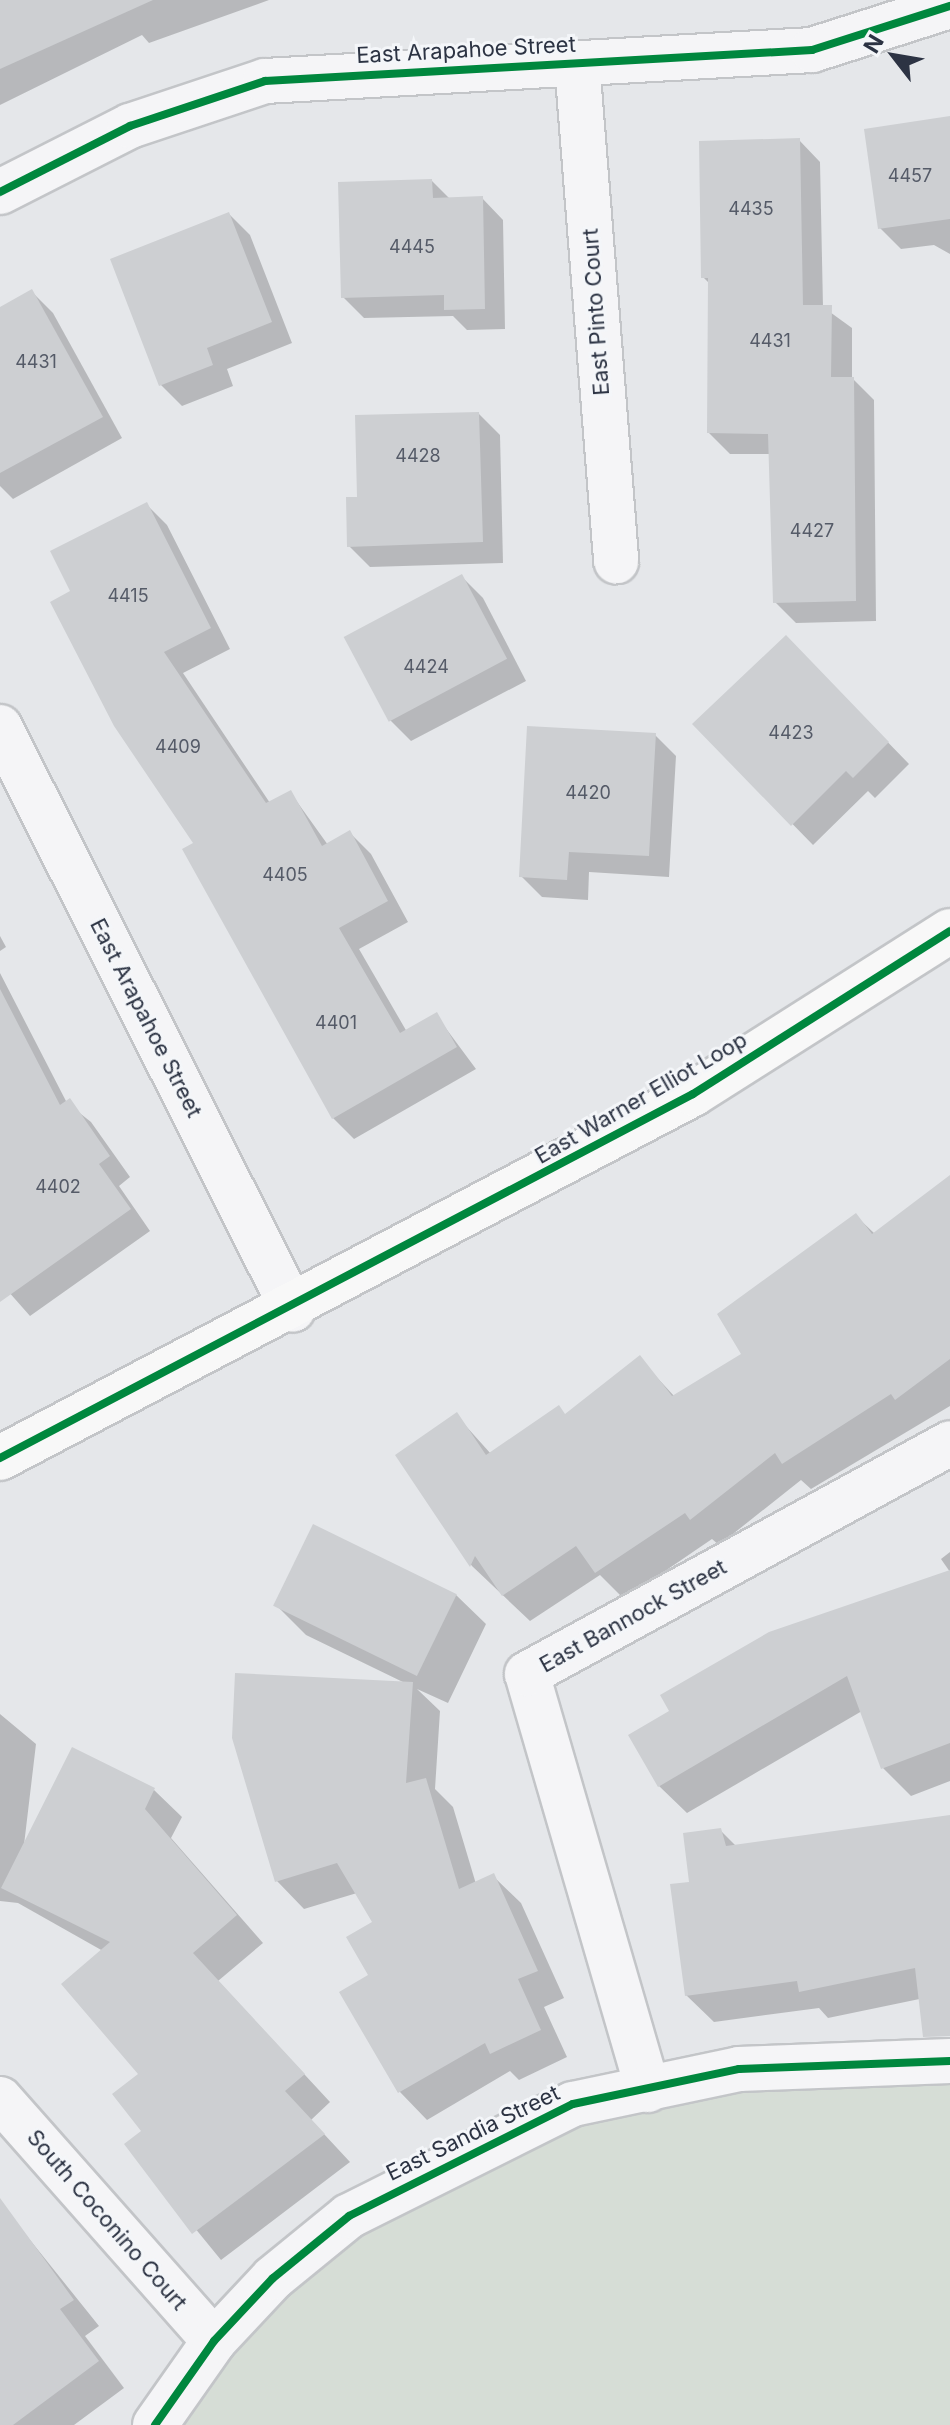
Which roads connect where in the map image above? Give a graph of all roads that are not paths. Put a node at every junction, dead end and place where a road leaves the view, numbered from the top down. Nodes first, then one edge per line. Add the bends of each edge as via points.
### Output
1 (950, 6) edge
2 (577, 63) junction
3 (0, 192) edge
4 (616, 561) dead end
5 (0, 727) edge
6 (950, 931) edge
7 (293, 1310) junction
8 (950, 1443) edge
9 (0, 1458) edge
10 (950, 2061) edge
11 (648, 2090) junction
12 (0, 2099) edge
13 (214, 2341) junction
14 (155, 2425) edge

1 - 2 street, East Arapahoe Street via 812,50
2 - 3 street, East Arapahoe Street via 265,81 130,126
2 - 4 street, East Pinto Court
5 - 7 street, East Arapahoe Street
6 - 7 main road, East Warner Elliot Loop via 693,1094
7 - 9 main road, East Warner Elliot Loop
8 - 11 street, East Bannock Street via 527,1674
10 - 11 street, East Sandia Street via 739,2069
11 - 13 street, East Sandia Street via 573,2104 349,2216 273,2278
12 - 13 street, South Coconino Court
13 - 14 street, East Sandia Street

